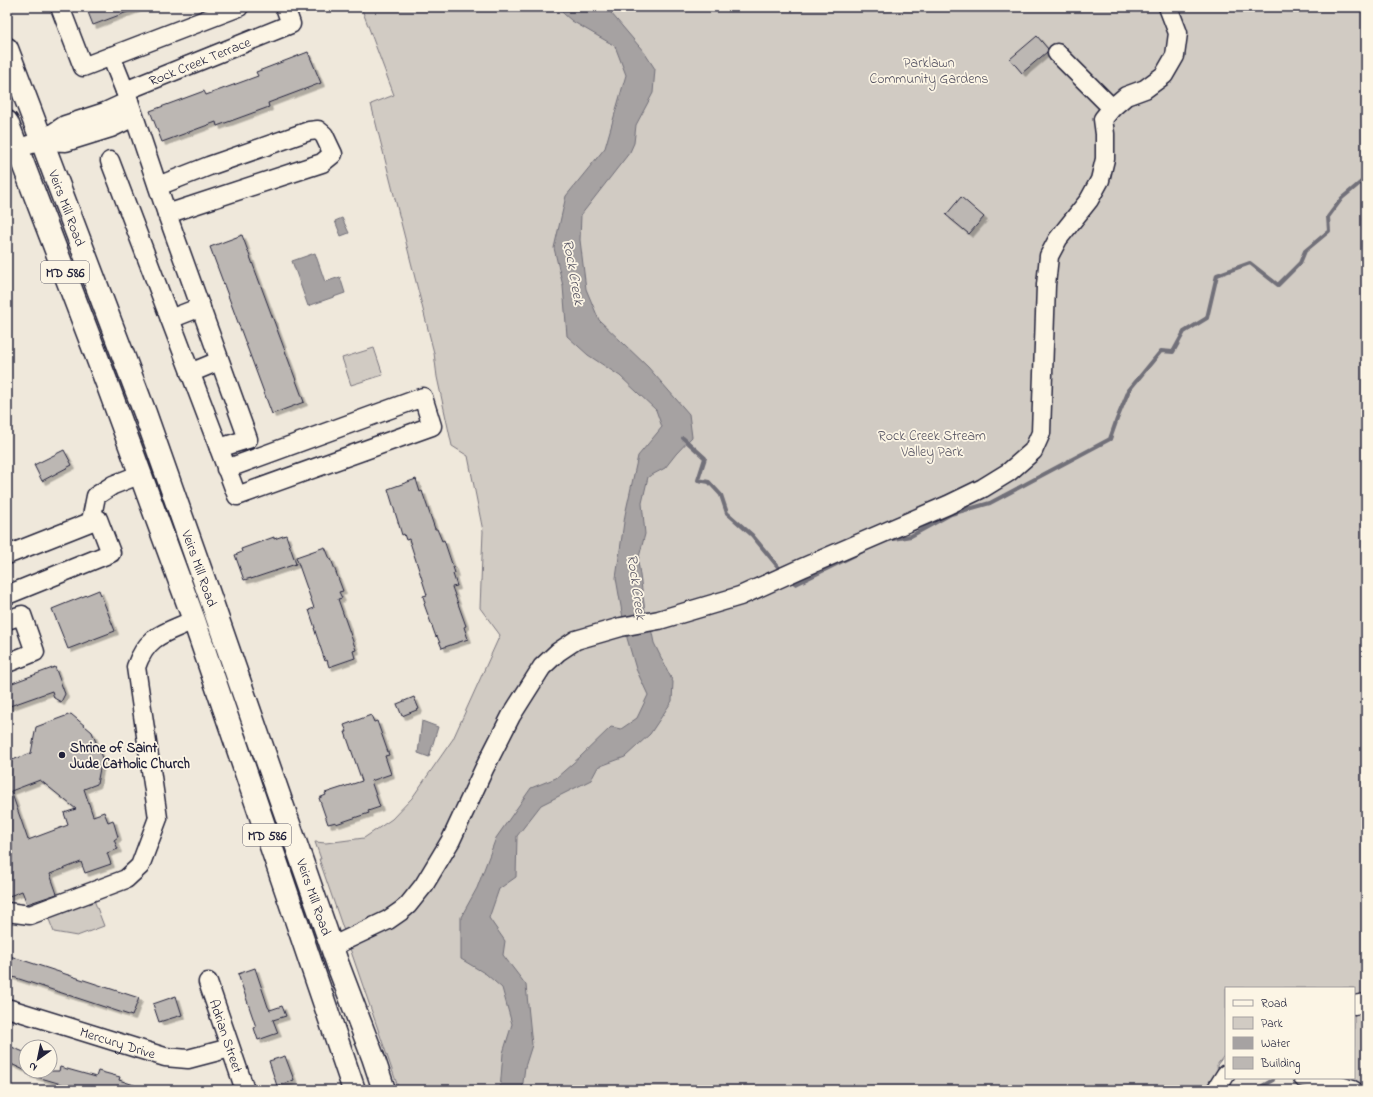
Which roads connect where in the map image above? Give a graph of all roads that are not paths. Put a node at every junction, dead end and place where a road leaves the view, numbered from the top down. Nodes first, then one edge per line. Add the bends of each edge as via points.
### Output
1 (60, 7) edge
2 (239, 7) edge
3 (285, 7) edge
4 (1168, 7) edge
5 (7, 49) edge
6 (1057, 53) dead end
7 (111, 56) junction
8 (129, 103) junction
9 (1112, 108) junction
10 (7, 122) edge
11 (41, 140) junction
12 (12, 150) edge
13 (110, 161) dead end
14 (158, 186) junction
15 (167, 214) junction
16 (201, 307) junction
17 (170, 319) junction
18 (220, 361) junction
19 (190, 373) junction
20 (145, 413) junction
21 (122, 423) junction
22 (248, 439) junction
23 (218, 448) junction
24 (255, 459) junction
25 (226, 469) junction
26 (141, 474) junction
27 (91, 521) junction
28 (7, 555) edge
29 (7, 595) edge
30 (7, 620) edge
31 (194, 620) junction
32 (7, 662) edge
33 (7, 912) edge
34 (335, 956) junction
35 (314, 973) junction
36 (208, 982) dead end
37 (1366, 1003) edge
38 (1355, 1005) edge
39 (7, 1008) edge
40 (230, 1048) junction
41 (1225, 1076) edge
42 (1306, 1079) edge
43 (245, 1090) edge
44 (354, 1090) edge
45 (384, 1090) edge
46 (1216, 1090) edge
47 (1353, 1090) edge

1 - 7 street via 83,67
2 - 7 street
3 - 8 street, Rock Creek Terrace via 291,24
4 - 9 street via 1178,33 1176,56 1164,75 1145,89 1126,96
5 - 11 main road, Veirs Mill Road / MD 586
6 - 9 street
7 - 8 street
8 - 11 street via 111,128 66,142
8 - 14 street
9 - 34 street via 1103,119 1105,159 1100,180 1090,200 1058,239 1049,256 1041,433 1033,451 983,488 740,596 655,621 576,640 558,652 542,668 511,716 451,840 424,885 401,911
10 - 12 main road, Veirs Mill Road / MD 586
11 - 12 street
11 - 20 main road, Veirs Mill Road / MD 586
12 - 21 main road, Veirs Mill Road / MD 586
13 - 17 street
14 - 15 street
14 - 15 street via 309,131 318,130 324,135 333,154 322,163
15 - 16 street
16 - 17 street
16 - 18 street
17 - 19 street
18 - 19 street
18 - 22 street
19 - 23 street
20 - 21 main road
20 - 34 main road, Veirs Mill Road / MD 586
21 - 26 main road, Veirs Mill Road / MD 586
22 - 23 street
22 - 24 street
23 - 25 street
24 - 25 street
24 - 25 street via 423,397 432,426 237,496
26 - 27 street via 113,485 96,496
26 - 31 main road, Veirs Mill Road / MD 586
27 - 28 street
27 - 29 street via 98,519 111,553
30 - 32 street via 22,615 35,652
31 - 33 street via 155,637 140,654 136,667 158,818 140,866 126,879 30,915
31 - 35 main road, Veirs Mill Road / MD 586
34 - 35 main road
34 - 45 main road, Veirs Mill Road / MD 586
35 - 44 main road, Veirs Mill Road / MD 586
36 - 40 street, Adrian Street
37 - 38 street
39 - 40 street, Mercury Drive via 165,1057 188,1059
40 - 43 street, Adrian Street
41 - 46 street
42 - 47 street

